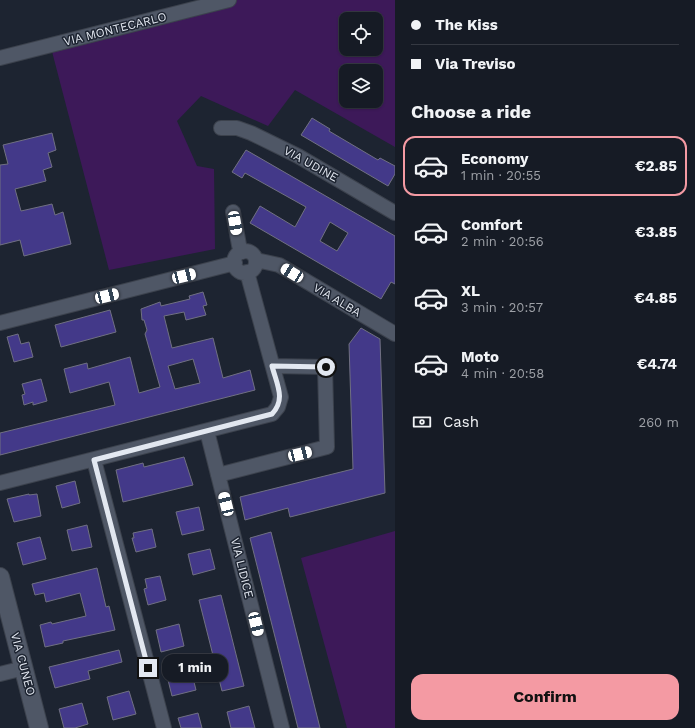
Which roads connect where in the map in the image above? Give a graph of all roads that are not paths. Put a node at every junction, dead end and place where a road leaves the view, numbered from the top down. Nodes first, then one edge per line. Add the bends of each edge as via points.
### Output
1 (229, 0) edge
2 (0, 58) edge
3 (221, 128) dead end
4 (233, 212) dead end
5 (395, 214) edge
6 (238, 258) junction
7 (256, 260) junction
8 (246, 272) junction
9 (0, 323) edge
10 (395, 334) edge
11 (272, 366) junction
12 (207, 431) junction
13 (94, 460) junction
14 (218, 475) junction
15 (0, 483) edge
16 (0, 577) edge
17 (24, 668) junction
18 (0, 674) edge
19 (39, 728) edge
20 (164, 728) edge
21 (282, 728) edge

1 - 2 street, VIA MONTECARLO
3 - 5 street, VIA UDINE via 237,128 251,133 298,156
4 - 6 street
6 - 7 street via 252,253
6 - 8 street via 240,271
6 - 9 street
7 - 8 street via 255,267
7 - 10 street, VIA ALBA via 279,265
8 - 11 street
11 - 12 street via 281,397 278,408 272,414
11 - 14 street via 326,367 327,447
12 - 13 street
12 - 14 street, VIA LIDICE
13 - 15 street
13 - 20 street
14 - 21 street, VIA LIDICE
16 - 17 street, VIA CUNEO
17 - 18 street
17 - 19 street, VIA CUNEO

